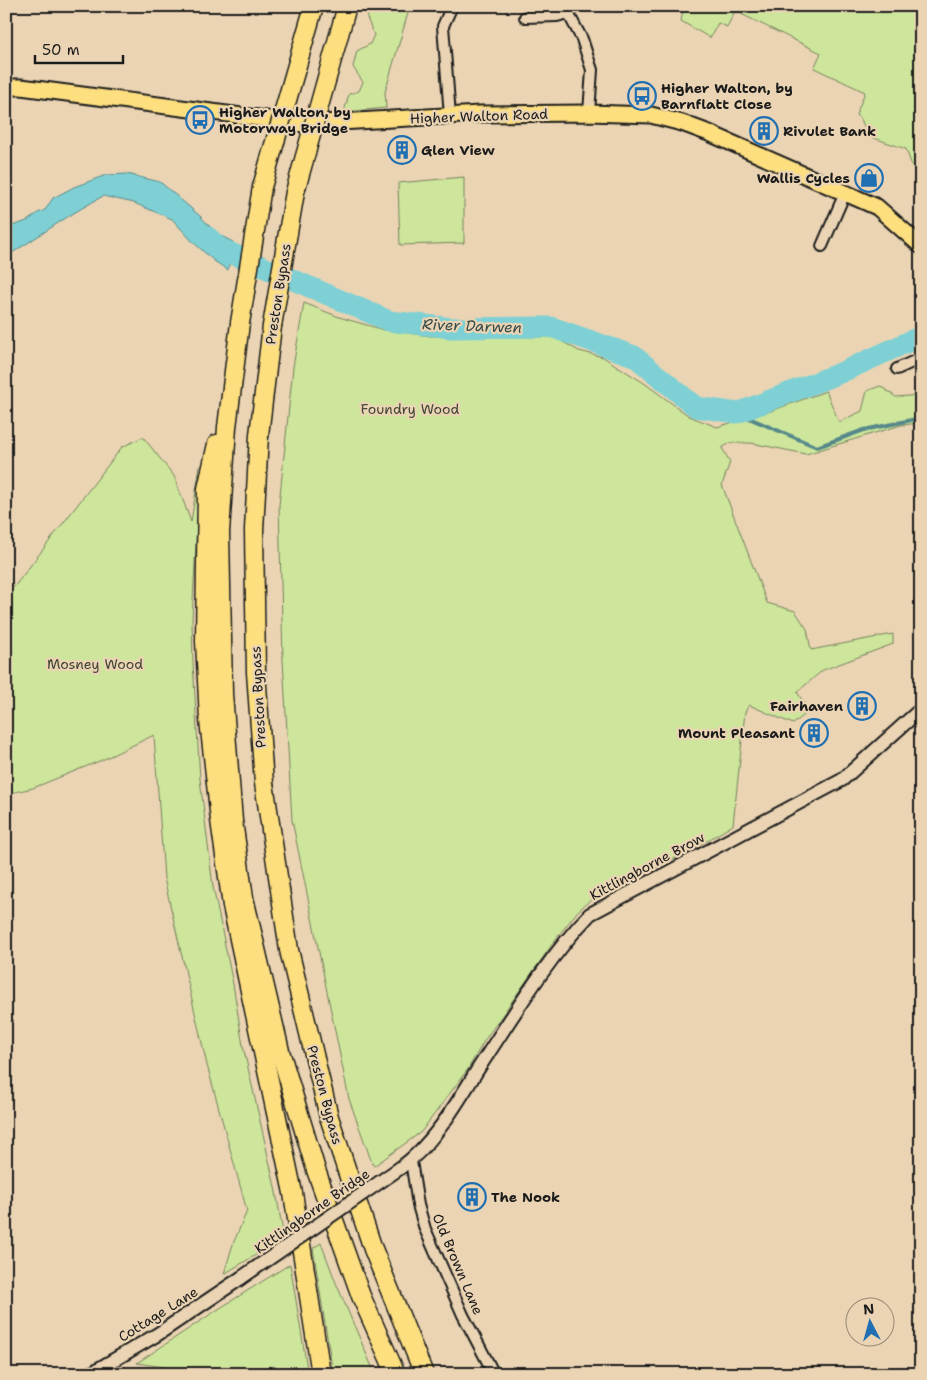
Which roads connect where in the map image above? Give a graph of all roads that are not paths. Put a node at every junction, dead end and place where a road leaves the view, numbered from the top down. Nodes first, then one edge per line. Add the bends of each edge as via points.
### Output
1 (314, 6) edge
2 (347, 6) edge
3 (452, 6) edge
4 (572, 10) edge
5 (525, 17) dead end
6 (6, 87) edge
7 (589, 113) junction
8 (450, 116) junction
9 (845, 193) junction
10 (822, 246) dead end
11 (921, 246) edge
12 (921, 358) edge
13 (897, 369) dead end
14 (234, 373) junction
15 (921, 709) edge
16 (406, 1164) junction
17 (241, 1278) joint
18 (90, 1374) edge
19 (321, 1374) edge
20 (396, 1374) edge
21 (424, 1374) edge
22 (494, 1374) edge

1 - 14 highway, bridge via 262,187
2 - 21 highway, Preston Bypass, bridge via 295,192 272,326 259,435 254,530 256,672 264,783 289,950 329,1117 373,1250
3 - 8 street via 443,26
4 - 5 street via 557,16
4 - 7 street via 592,70
6 - 8 main road, Higher Walton Road via 304,124
7 - 8 main road, Higher Walton Road
7 - 9 main road, Higher Walton Road via 651,115 682,123
9 - 10 street
9 - 11 main road, Higher Walton Road via 877,206
12 - 13 street
14 - 19 highway via 207,489 205,641 209,720 232,906 293,1193
14 - 20 highway, Preston Bypass via 220,532 222,694 233,821 244,898 280,1051 322,1188 361,1296
15 - 16 street, Kittlingborne Brow via 842,780 590,914 550,962 442,1124
16 - 17 street, Kittlingborne Bridge, bridge
16 - 22 street, Old Brown Lane via 425,1229 463,1315
17 - 18 street, Cottage Lane via 158,1334

